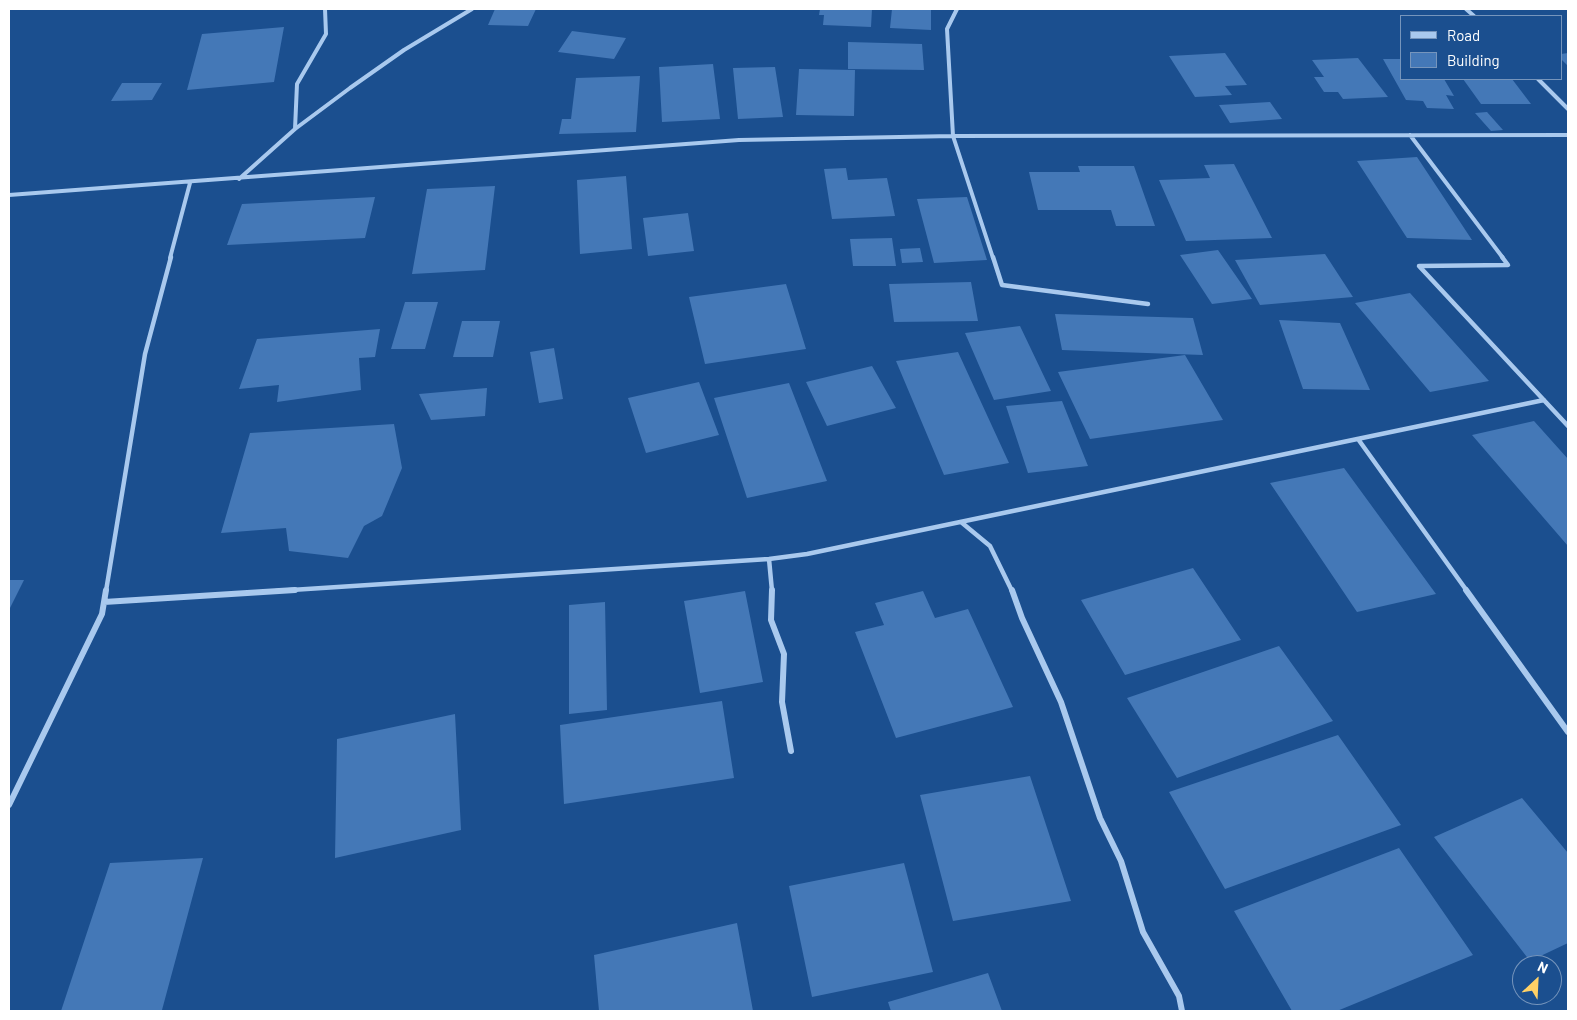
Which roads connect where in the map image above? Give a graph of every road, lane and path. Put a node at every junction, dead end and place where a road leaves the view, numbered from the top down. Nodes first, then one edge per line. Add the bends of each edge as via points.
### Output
1 (326, 9) edge
2 (472, 9) edge
3 (957, 9) edge
4 (1539, 80) edge
5 (1568, 109) edge
6 (295, 129) junction
7 (1410, 135) junction
8 (1568, 135) edge
9 (953, 136) junction
10 (239, 180) junction
11 (190, 183) junction
12 (9, 195) edge
13 (1148, 304) dead end
14 (1544, 400) junction
15 (1568, 426) edge
16 (1358, 439) junction
17 (961, 522) junction
18 (769, 559) junction
19 (104, 602) junction
20 (1568, 732) edge
21 (791, 751) dead end
22 (9, 805) edge
23 (1182, 1011) edge

1 - 6 street via 326,34 297,84
2 - 6 street via 404,50
3 - 9 street via 947,30
4 - 5 street
6 - 10 street
7 - 8 street
7 - 9 street
7 - 14 street via 1508,265 1419,266
9 - 10 street via 739,140
9 - 13 street via 1002,285
10 - 11 street
11 - 12 street
11 - 19 street via 145,354
14 - 15 street
14 - 16 street
16 - 17 street
16 - 20 street
17 - 18 street via 847,547
17 - 23 street via 990,546 1009,581 1022,618 1061,702 1100,818 1121,861 1143,932 1178,996
18 - 19 street
18 - 21 street via 771,620 784,654 782,702
19 - 22 street via 102,614

